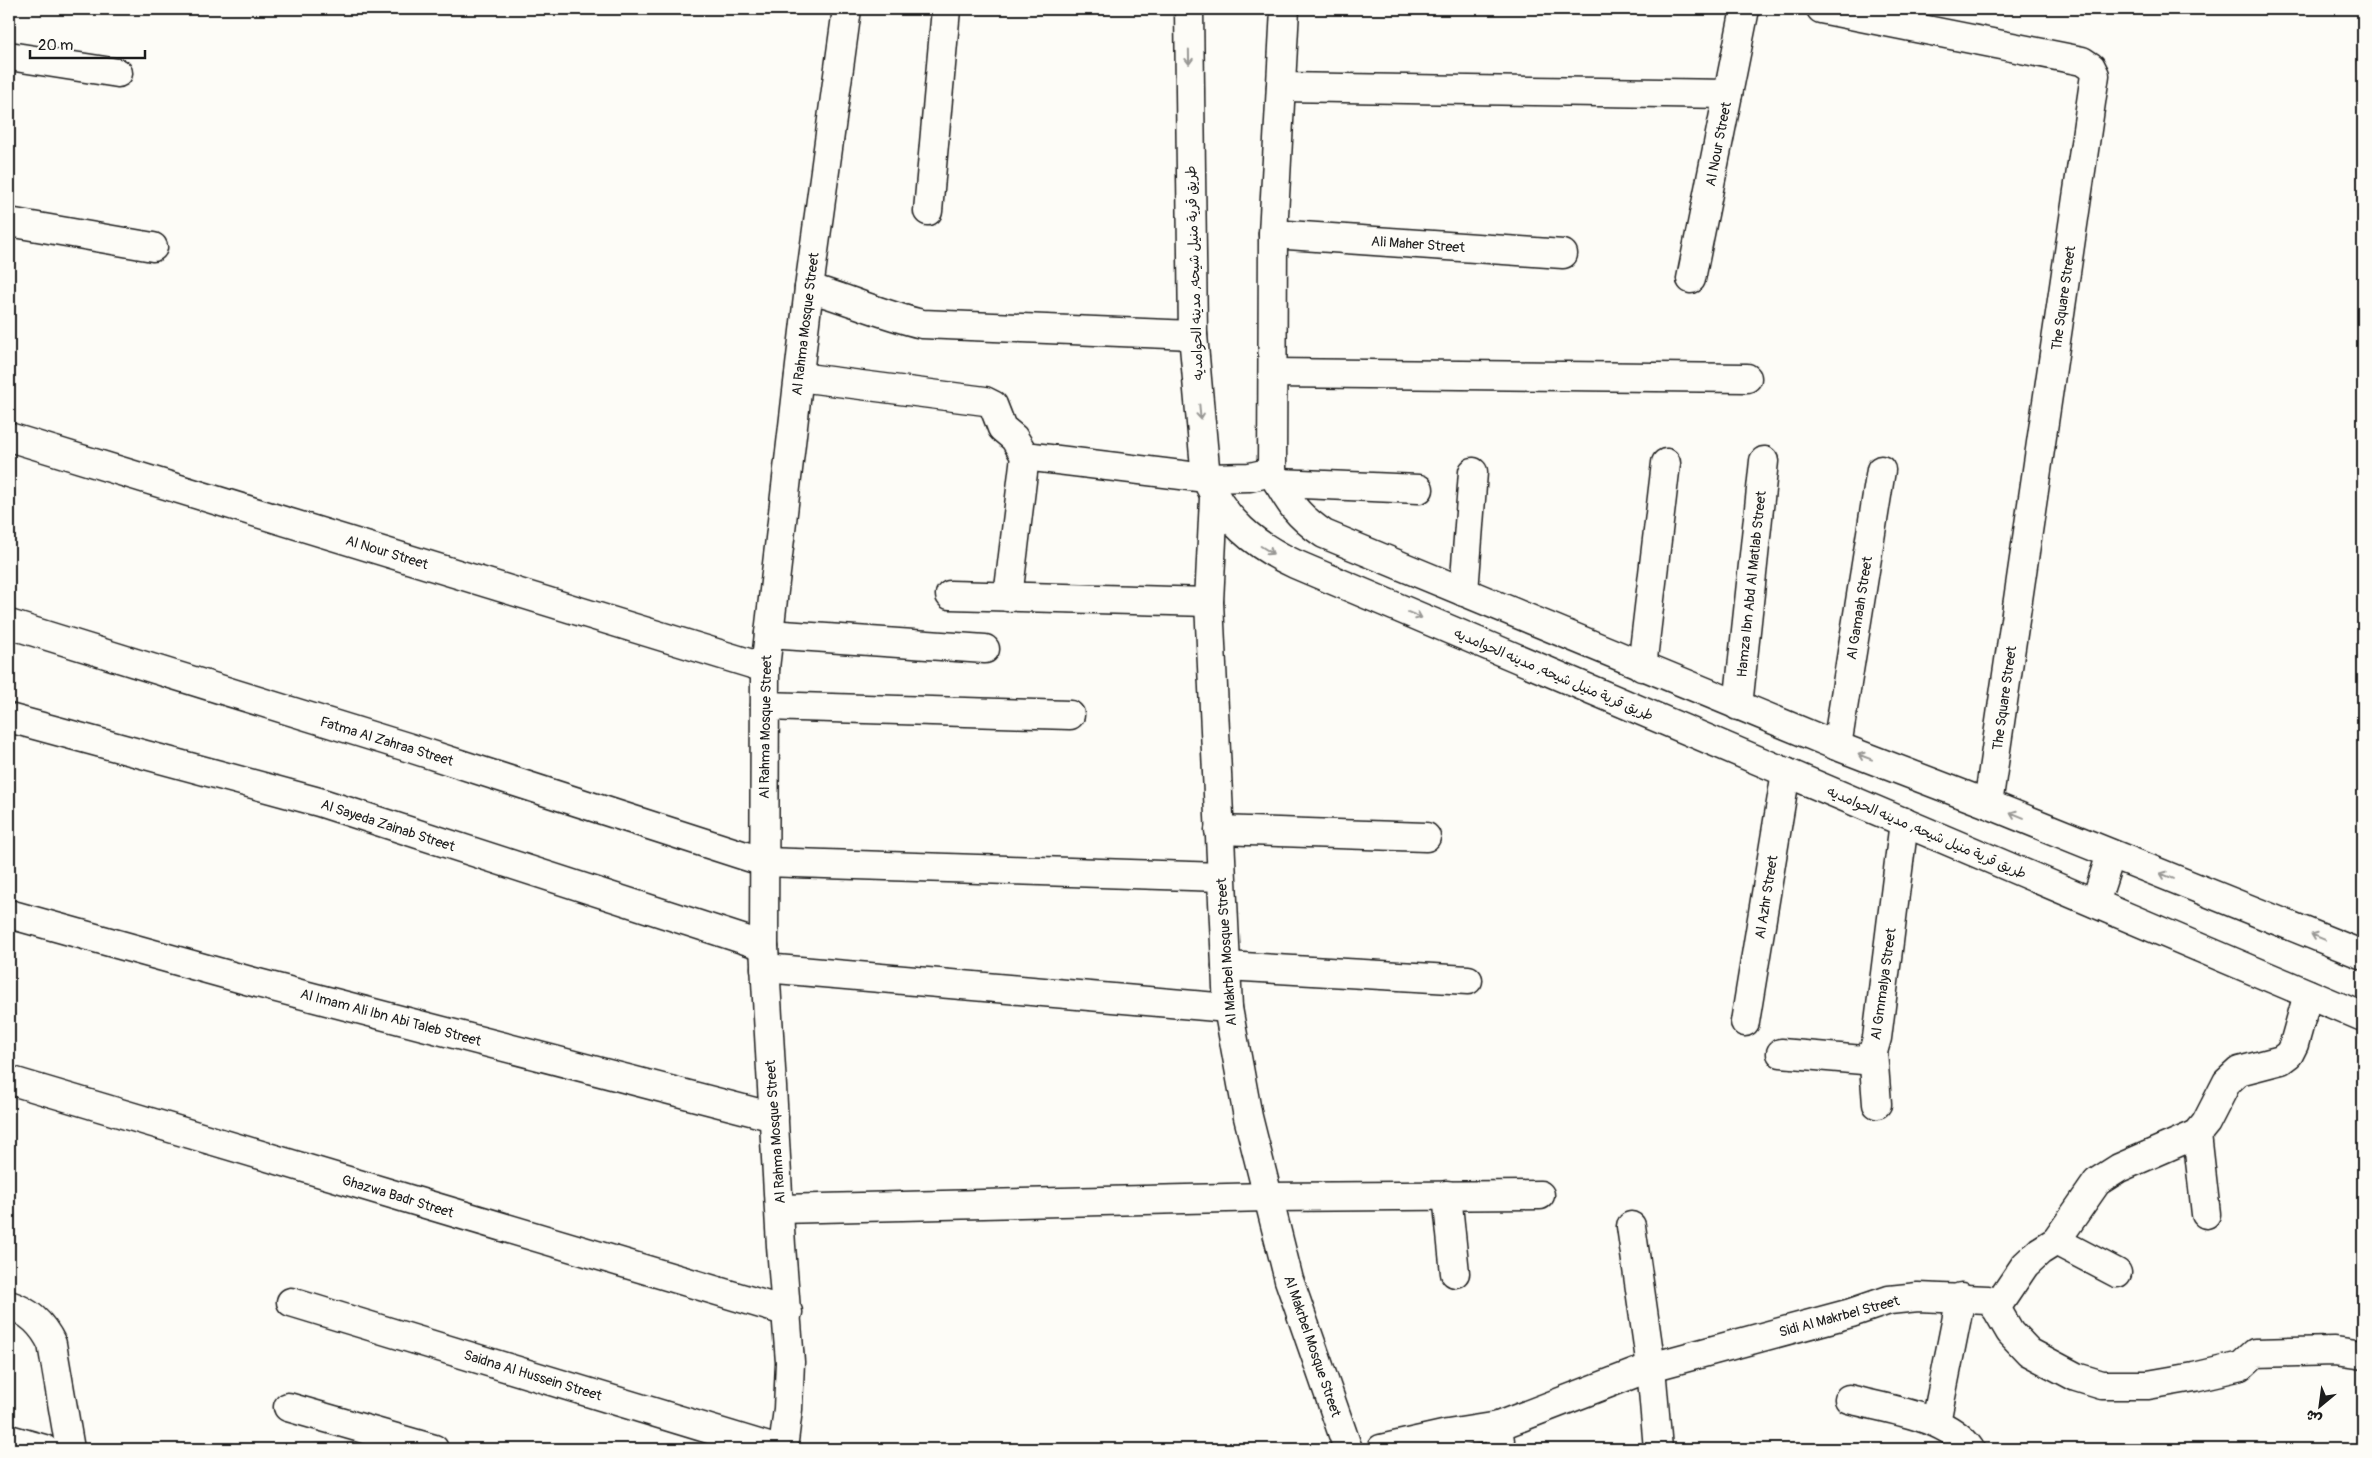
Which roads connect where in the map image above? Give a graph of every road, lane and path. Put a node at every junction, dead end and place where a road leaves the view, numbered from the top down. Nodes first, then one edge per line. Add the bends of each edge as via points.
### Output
1 (847, 9) edge
2 (946, 9) edge
3 (1189, 9) edge
4 (1285, 9) edge
5 (1745, 9) edge
6 (1820, 9) edge
7 (9, 56) edge
8 (118, 73) dead end
9 (1281, 87) junction
10 (1728, 94) junction
11 (928, 211) dead end
12 (9, 222) edge
13 (1273, 234) junction
14 (153, 247) dead end
15 (1563, 254) dead end
16 (1691, 279) dead end
17 (809, 288) junction
18 (1193, 335) junction
19 (1272, 373) junction
20 (799, 377) junction
21 (1747, 378) dead end
22 (9, 437) edge
23 (1025, 456) junction
24 (1764, 461) dead end
25 (1666, 463) dead end
26 (1881, 470) dead end
27 (1473, 472) dead end
28 (1241, 481) junction
29 (1419, 489) dead end
30 (1464, 592) junction
31 (950, 595) dead end
32 (1008, 596) junction
33 (1208, 602) junction
34 (9, 624) edge
35 (768, 634) junction
36 (985, 649) dead end
37 (1642, 667) junction
38 (764, 668) junction
39 (764, 706) junction
40 (1738, 706) junction
41 (1070, 715) dead end
42 (9, 718) edge
43 (1837, 746) junction
44 (1786, 772) junction
45 (1988, 804) junction
46 (1904, 822) junction
47 (1218, 830) junction
48 (1426, 837) dead end
49 (2111, 854) junction
50 (764, 862) junction
51 (1221, 877) junction
52 (2095, 903) junction
53 (9, 914) edge
54 (2363, 955) edge
55 (764, 957) junction
56 (1226, 966) junction
57 (1468, 980) dead end
58 (2308, 994) junction
59 (1228, 1008) junction
60 (2363, 1017) edge
61 (1745, 1022) dead end
62 (1873, 1052) junction
63 (1781, 1053) dead end
64 (9, 1080) edge
65 (1877, 1104) dead end
66 (774, 1117) junction
67 (2197, 1134) junction
68 (1447, 1195) junction
69 (1540, 1195) dead end
70 (1268, 1197) junction
71 (780, 1209) junction
72 (2206, 1214) dead end
73 (1631, 1226) dead end
74 (2056, 1241) junction
75 (1455, 1273) dead end
76 (2117, 1273) dead end
77 (1962, 1297) junction
78 (291, 1302) dead end
79 (9, 1305) edge
80 (1996, 1308) junction
81 (788, 1312) junction
82 (2363, 1355) edge
83 (1651, 1367) junction
84 (1849, 1399) dead end
85 (288, 1407) dead end
86 (1936, 1422) junction
87 (1500, 1438) edge
88 (9, 1439) edge
89 (44, 1449) edge
90 (70, 1449) edge
91 (434, 1449) edge
92 (775, 1449) edge
93 (783, 1449) edge
94 (1348, 1449) edge
95 (1381, 1449) edge
96 (1658, 1449) edge
97 (1970, 1449) edge

1 - 17 street, Al Rahma Mosque Street
2 - 11 street
3 -> 18 street, طريق قرية منيل شيحه, مدينه الحوامديه
4 - 9 street, طريق قرية منيل شيحه, مدينه الحوامديه
5 - 10 street, Al Nour Street
6 - 45 street, The Square Street via 2082,61 2091,67 2095,75
7 - 8 street
9 - 10 street
9 - 13 street, طريق قرية منيل شيحه, مدينه الحوامديه
10 - 16 street, Al Nour Street
12 - 14 street
13 - 15 street, Ali Maher Street
13 - 19 street, طريق قرية منيل شيحه, مدينه الحوامديه
17 - 18 street via 869,310 922,324
17 - 20 street, Al Rahma Mosque Street
18 -> 28 street, طريق قرية منيل شيحه, مدينه الحوامديه
19 - 21 street
19 - 28 street, طريق قرية منيل شيحه, مدينه الحوامديه
20 - 23 street via 985,401 993,404 1002,428 1014,438
20 - 35 street, Al Rahma Mosque Street
22 - 38 street, Al Nour Street
23 - 28 street
23 - 32 street
24 - 40 street, Hamza Ibn Abd Al Matlab Street
25 - 37 street
26 - 43 street, Al Gamaah Street
27 - 30 street
28 - 29 street
28 - 30 street, طريق قرية منيل شيحه, مدينه الحوامديه via 1289,503 1324,534
28 - 33 street, Al Makrbel Mosque Street
28 -> 44 street, طريق قرية منيل شيحه, مدينه الحوامديه via 1242,531 1266,551
30 - 37 street, طريق قرية منيل شيحه, مدينه الحوامديه
31 - 32 street
32 - 33 street
33 - 47 street, Al Makrbel Mosque Street
34 - 50 street, Fatma Al Zahraa Street
35 - 36 street
35 - 38 street, Al Rahma Mosque Street
37 - 40 street, طريق قرية منيل شيحه, مدينه الحوامديه
38 - 39 street, Al Rahma Mosque Street
39 - 41 street
39 - 50 street, Al Rahma Mosque Street
40 - 43 street, طريق قرية منيل شيحه, مدينه الحوامديه
42 - 55 street, Al Sayeda Zainab Street via 319,802
45 -> 43 street, طريق قرية منيل شيحه, مدينه الحوامديه
44 - 46 street, طريق قرية منيل شيحه, مدينه الحوامديه
44 - 61 street, Al Azhr Street
49 -> 45 street, طريق قرية منيل شيحه, مدينه الحوامديه
46 - 52 street, طريق قرية منيل شيحه, مدينه الحوامديه
46 - 62 street, Al Gmmalya Street
47 - 48 street
47 - 51 street, Al Makrbel Mosque Street
49 - 52 street
54 -> 49 street, طريق قرية منيل شيحه, مدينه الحوامديه
50 - 51 street, Fatma Al Zahraa Street
50 - 55 street, Al Rahma Mosque Street
51 - 56 street, Al Makrbel Mosque Street
52 - 58 street, طريق قرية منيل شيحه, مدينه الحوامديه
53 - 66 street, Al Imam Ali Ibn Abi Taleb Street via 250,981
55 - 59 street, Al Sayeda Zainab Street
55 - 66 street, Al Rahma Mosque Street
56 - 57 street
56 - 59 street, Al Makrbel Mosque Street
58 - 60 street, طريق قرية منيل شيحه, مدينه الحوامديه
58 - 67 street via 2289,1054 2281,1060 2239,1071 2227,1082
59 - 70 street, Al Makrbel Mosque Street via 1248,1117
62 - 63 street, Al Gmmalya Street via 1863,1060
62 - 65 street
64 - 81 street, Ghazwa Badr Street
66 - 71 street, Al Rahma Mosque Street
67 - 72 street
67 - 74 street via 2119,1168 2097,1182
68 - 69 street
68 - 70 street
68 - 75 street
70 - 71 street
70 - 94 street, Al Makrbel Mosque Street via 1289,1280
71 - 81 street, Al Rahma Mosque Street
73 - 83 street
74 - 76 street
74 - 80 street via 2025,1264
77 - 80 street, Sidi Al Makrbel Street via 1988,1300
77 - 83 street, Sidi Al Makrbel Street via 1889,1300 1851,1314
77 - 86 street
78 - 92 street, Saidna Al Hussein Street
79 - 90 street via 18,1307 45,1328 52,1344
80 - 82 street via 2010,1332 2029,1352 2076,1377 2102,1385 2148,1385 2194,1377 2241,1366 2255,1353 2334,1351
81 - 93 street, Al Rahma Mosque Street via 789,1390
83 - 87 street, Sidi Al Makrbel Street
83 - 96 street
84 - 86 street
85 - 91 street
86 - 97 street via 1952,1431
87 - 95 street, Sidi Al Makrbel Street via 1448,1434
88 - 89 street

